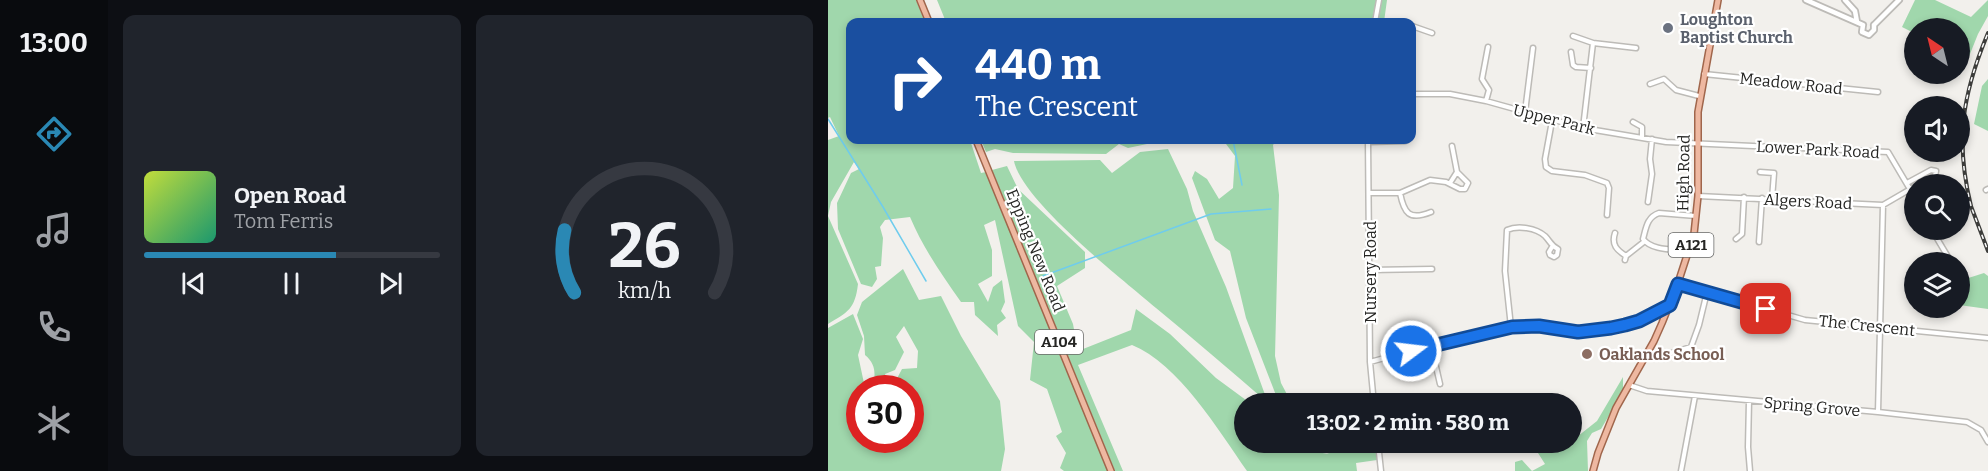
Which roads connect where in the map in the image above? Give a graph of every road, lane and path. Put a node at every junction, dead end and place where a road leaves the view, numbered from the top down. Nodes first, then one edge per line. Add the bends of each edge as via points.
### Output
1 (920, 0) edge
2 (1379, 0) edge
3 (1718, 0) edge
4 (1806, 0) edge
5 (1845, 0) edge
6 (1899, 0) edge
7 (927, 18) edge
8 (1376, 18) edge
9 (1860, 23) junction
10 (1874, 25) junction
11 (1416, 27) edge
12 (1432, 33) dead end
13 (1573, 36) dead end
14 (1593, 43) junction
15 (1488, 47) dead end
16 (1636, 48) dead end
17 (1531, 50) dead end
18 (1571, 52) dead end
19 (1591, 68) junction
20 (1704, 74) junction
21 (1650, 84) dead end
22 (1878, 92) dead end
23 (1416, 94) edge
24 (1700, 96) junction
25 (1486, 101) junction
26 (1525, 112) junction
27 (1552, 121) junction
28 (1633, 122) dead end
29 (1583, 128) junction
30 (1642, 138) junction
31 (1652, 139) junction
32 (1698, 143) junction
33 (978, 144) edge
34 (1368, 144) edge
35 (1452, 146) dead end
36 (1457, 172) junction
37 (1760, 172) dead end
38 (1924, 174) edge
39 (1935, 174) edge
40 (1904, 178) edge
41 (1450, 183) junction
42 (1369, 193) junction
43 (1400, 193) junction
44 (1904, 193) edge
45 (1698, 196) junction
46 (1744, 197) junction
47 (1762, 198) junction
48 (1772, 199) junction
49 (1648, 202) dead end
50 (1883, 205) junction
51 (1431, 212) dead end
52 (1607, 215) dead end
53 (1696, 216) junction
54 (1615, 233) dead end
55 (1736, 239) dead end
56 (1645, 241) junction
57 (1759, 242) dead end
58 (1552, 247) dead end
59 (1689, 251) junction
60 (1432, 269) dead end
61 (1370, 270) junction
62 (1678, 284) junction
63 (1707, 292) junction
64 (1670, 305) junction
65 (1880, 326) junction
66 (1512, 327) junction
67 (1988, 338) edge
68 (1431, 345) junction
69 (1671, 353) dead end
70 (1370, 362) junction
71 (1440, 384) dead end
72 (1629, 385) junction
73 (1373, 393) edge
74 (1695, 396) junction
75 (1749, 401) junction
76 (1878, 412) junction
77 (1988, 442) edge
78 (1379, 453) edge
79 (1111, 471) edge
80 (1381, 471) edge
81 (1593, 471) edge
82 (1681, 471) edge
83 (1750, 471) edge

1 - 7 main road
2 - 8 street
3 - 20 main road, High Road / A121
4 - 9 street
5 - 9 street
6 - 10 street
9 - 10 street
9 - 10 street via 1862,32 1869,35 1875,30
11 - 12 street
13 - 14 street
14 - 16 street
14 - 19 street
15 - 25 street via 1482,79 1489,90
17 - 26 street
18 - 19 street via 1573,65
19 - 29 street
20 - 22 street, Meadow Road
20 - 24 main road, High Road / A121
21 - 24 street via 1664,79 1676,90
23 - 25 street, Upper Park via 1450,94
24 - 32 main road, High Road / A121
25 - 26 street, Upper Park
26 - 27 street, Upper Park
27 - 29 street, Upper Park
27 - 52 street via 1546,167 1607,183
28 - 30 street via 1642,127
29 - 30 street, Upper Park
30 - 31 street, Upper Park
31 - 32 street, Upper Park
31 - 49 street
32 - 40 street, Lower Park Road via 1888,152
32 - 45 main road, High Road / A121
33 - 79 main road, Epping New Road / A104
34 - 42 street, Nursery Road
35 - 36 street
36 - 41 street
36 - 41 street via 1467,181 1467,188
37 - 48 street via 1774,173
38 - 39 street via 1931,170
41 - 43 street via 1430,180
42 - 43 street
42 - 61 street, Nursery Road
43 - 51 street via 1403,209 1409,214
44 - 50 street
45 - 46 street, Algers Road
45 - 53 main road, High Road / A121
46 - 47 street, Algers Road
46 - 55 street via 1742,234
47 - 48 street, Algers Road
47 - 57 street
48 - 50 street, Algers Road
50 - 65 street
53 - 56 street via 1654,214 1647,224
53 - 59 main road, High Road / A121
54 - 56 street via 1616,249 1625,258
56 - 59 street via 1655,247
58 - 66 street via 1541,233 1521,227 1507,230 1505,272
59 - 62 main road, High Road / A121
60 - 61 street
61 - 70 street, Nursery Road
62 - 63 street, The Crescent
62 - 64 main road, High Road / A121
63 - 65 street, The Crescent via 1805,320
63 - 69 street via 1691,347
64 - 66 street via 1639,321 1611,328 1578,332 1539,326
64 - 72 main road, High Road / A121
65 - 67 street, The Crescent
65 - 76 street
66 - 68 street
68 - 70 street
68 - 71 street
70 - 73 street, Nursery Road
72 - 74 street, Spring Grove via 1647,392
72 - 81 main road, High Road / A121
74 - 75 street, Spring Grove
74 - 82 street
75 - 76 street, Spring Grove
75 - 83 street
76 - 77 street, Spring Grove via 1967,422 1981,430
78 - 80 street

